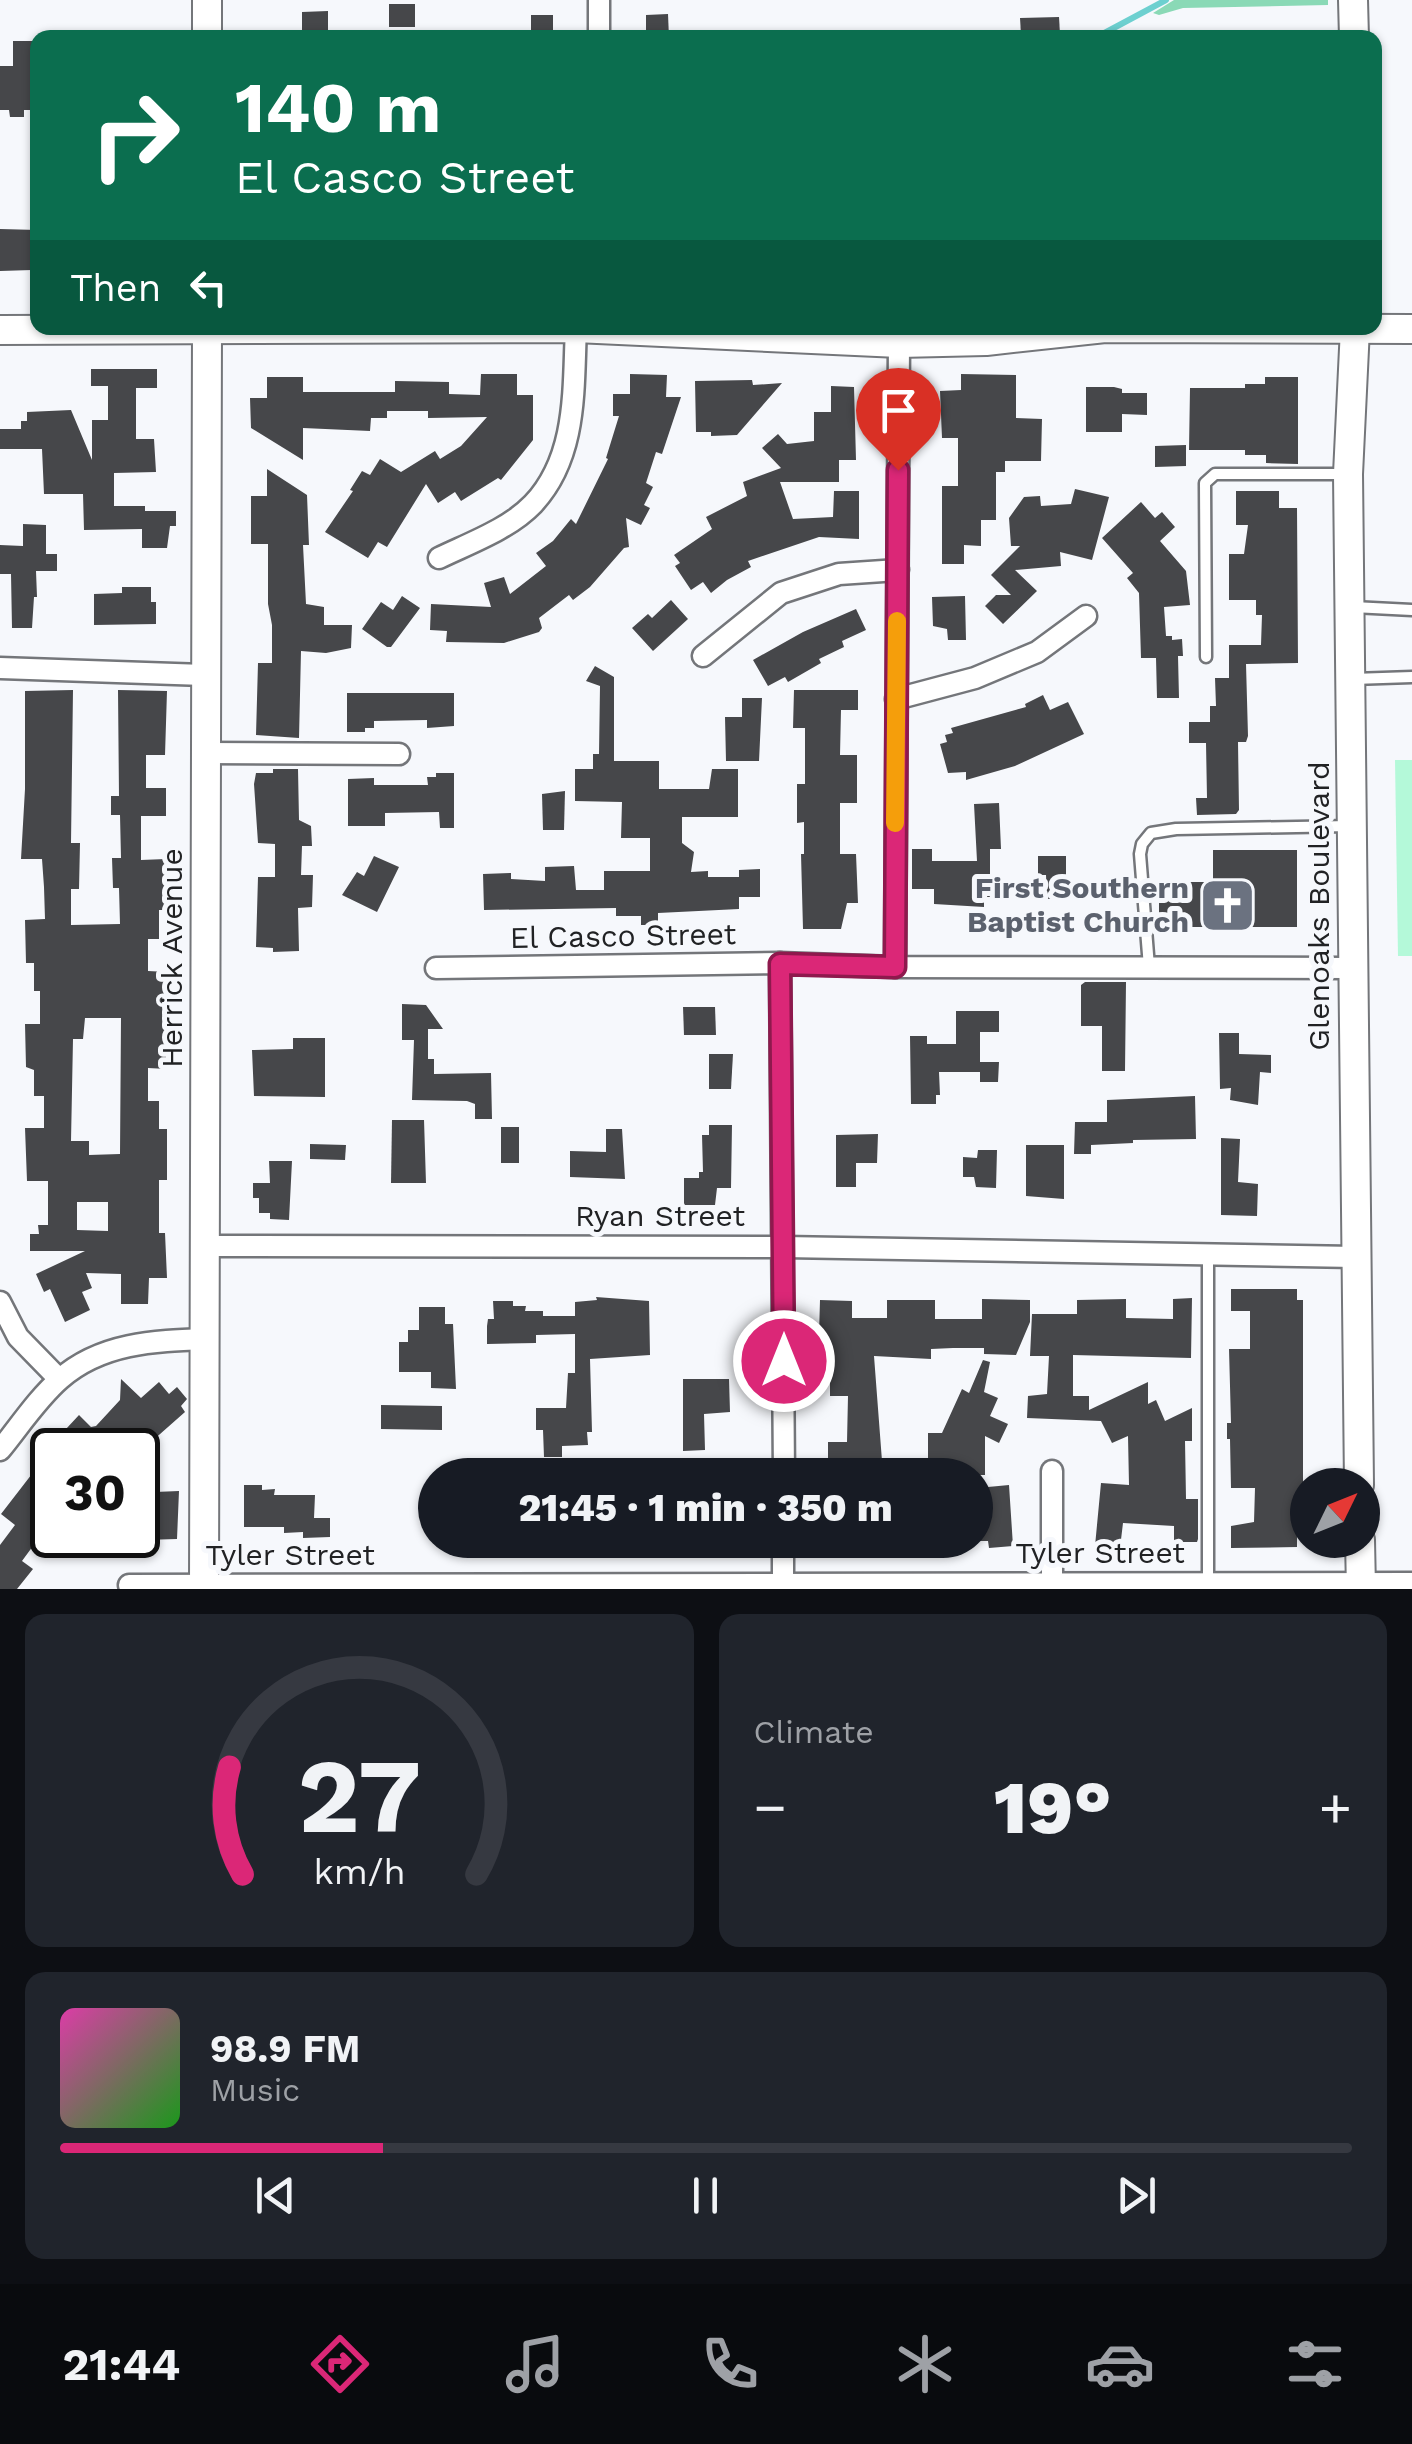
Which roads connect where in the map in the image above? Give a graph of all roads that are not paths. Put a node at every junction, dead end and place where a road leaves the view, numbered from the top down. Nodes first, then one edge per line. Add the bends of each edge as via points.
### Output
1 (207, 0) edge
2 (599, 0) edge
3 (1354, 0) edge
4 (207, 30) edge
5 (600, 30) edge
6 (1354, 30) edge
7 (1382, 328) edge
8 (1412, 328) edge
9 (0, 330) edge
10 (30, 330) edge
11 (207, 335) edge
12 (576, 335) edge
13 (718, 335) edge
14 (1041, 335) edge
15 (1354, 335) edge
16 (900, 344) junction
17 (1348, 474) junction
18 (440, 558) dead end
19 (898, 570) junction
20 (1350, 607) junction
21 (1412, 610) edge
22 (1086, 616) dead end
23 (703, 656) dead end
24 (1206, 656) dead end
25 (0, 668) edge
26 (204, 676) junction
27 (1412, 677) edge
28 (1350, 679) junction
29 (896, 698) junction
30 (204, 753) junction
31 (399, 754) dead end
32 (1351, 826) junction
33 (780, 964) junction
34 (895, 967) junction
35 (436, 968) dead end
36 (1149, 968) junction
37 (1352, 968) junction
38 (204, 1246) junction
39 (784, 1246) junction
40 (1208, 1254) junction
41 (1355, 1257) junction
42 (0, 1302) edge
43 (206, 1339) junction
44 (59, 1380) junction
45 (0, 1450) edge
46 (784, 1458) edge
47 (1359, 1468) edge
48 (1052, 1470) dead end
49 (784, 1558) edge
50 (1360, 1558) edge
51 (1052, 1583) junction
52 (1208, 1583) junction
53 (1412, 1583) edge
54 (129, 1585) dead end
55 (783, 1586) edge
56 (1361, 1586) edge
57 (204, 1587) edge

1 - 4 street
2 - 5 street
3 - 6 street
7 - 8 street
9 - 10 street
11 - 26 street, Herrick Avenue
12 - 18 street via 570,435 553,478 531,506
13 - 16 street
14 - 16 street
15 - 17 street, Glenoaks Boulevard
16 - 19 street
17 - 20 street, Glenoaks Boulevard
17 - 24 lane via 1215,474 1205,484
19 - 23 street via 840,574 782,593
19 - 29 street
20 - 21 lane
20 - 28 street, Glenoaks Boulevard
22 - 29 street via 1037,652 975,678
25 - 26 street
26 - 30 street, Herrick Avenue
27 - 28 lane
28 - 32 street, Glenoaks Boulevard
29 - 34 street
30 - 31 street
30 - 38 street, Herrick Avenue
32 - 36 lane via 1151,833 1140,854
32 - 37 street, Glenoaks Boulevard
33 - 34 street, El Casco Street
33 - 35 street, El Casco Street
33 - 39 street
34 - 36 street, El Casco Street
36 - 37 street, El Casco Street
37 - 41 street, Glenoaks Boulevard
38 - 39 street, Ryan Street
38 - 43 street, Herrick Avenue
39 - 40 street, Ryan Street
39 - 46 street
40 - 41 street, Ryan Street
40 - 52 lane
41 - 47 street, Glenoaks Boulevard
42 - 44 street via 18,1337
43 - 44 street via 147,1341 98,1354
43 - 57 street, Herrick Avenue
44 - 45 street
48 - 51 street
49 - 55 street
50 - 56 street
51 - 52 street, Tyler Street
51 - 55 street, Tyler Street
52 - 56 street, Tyler Street
53 - 56 street, Tyler Street
54 - 57 street, Tyler Street
55 - 57 street, Tyler Street

